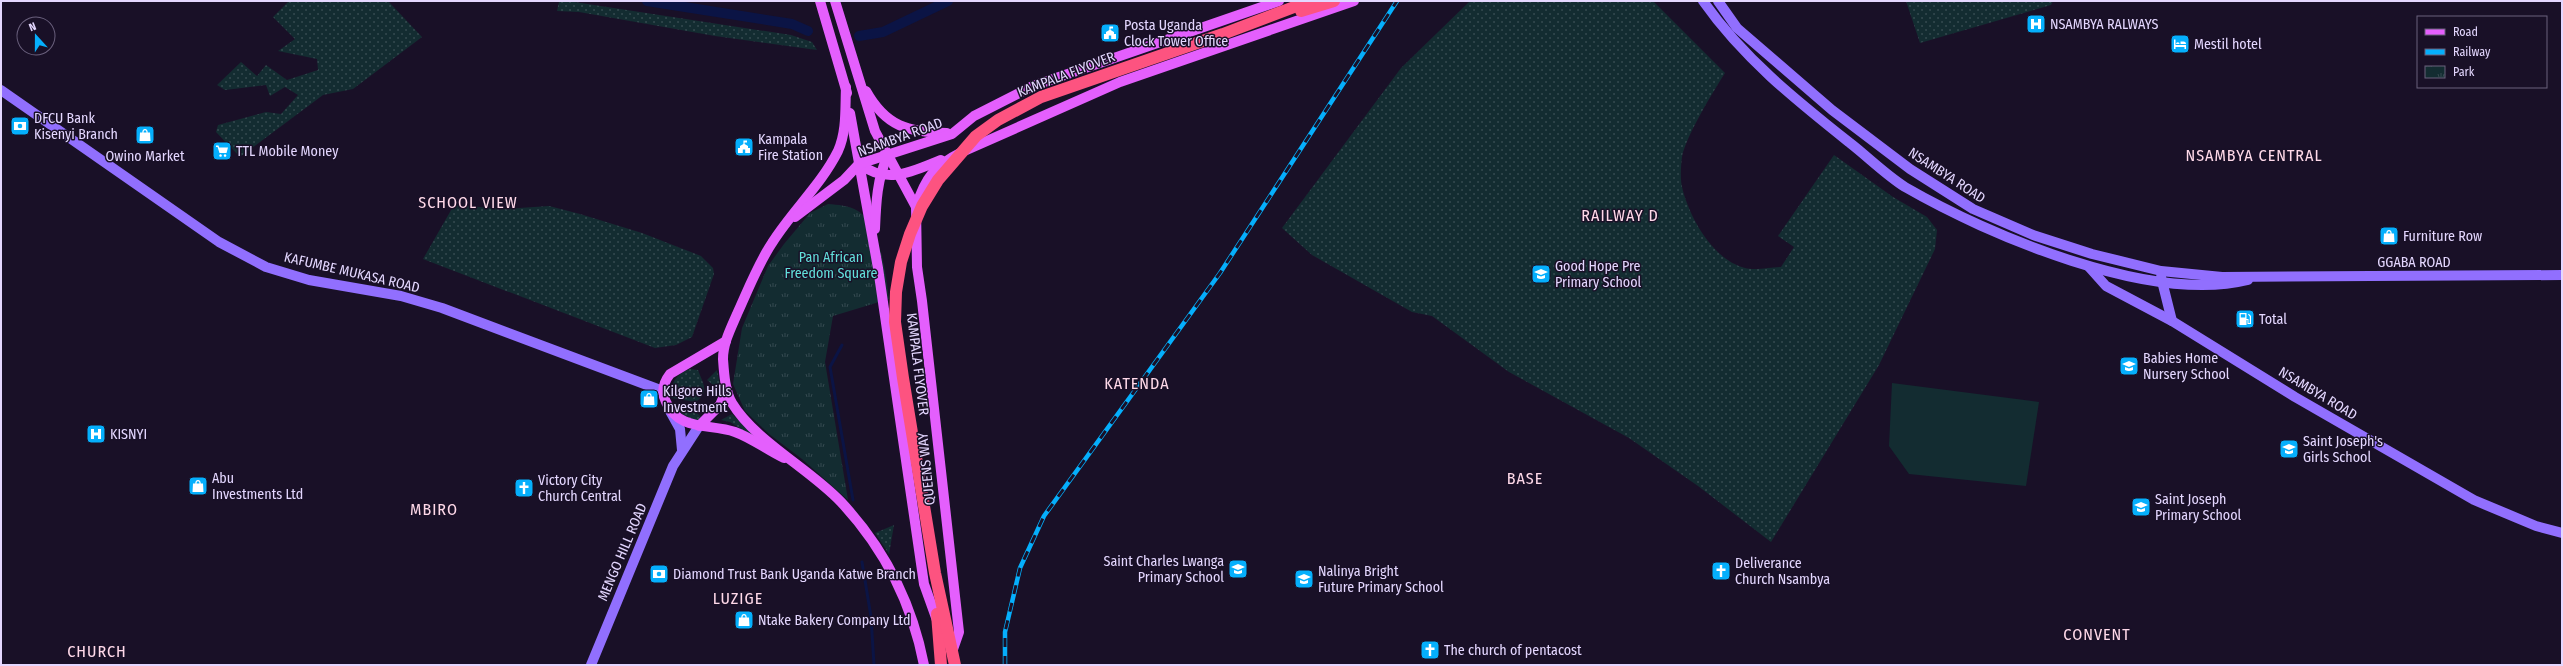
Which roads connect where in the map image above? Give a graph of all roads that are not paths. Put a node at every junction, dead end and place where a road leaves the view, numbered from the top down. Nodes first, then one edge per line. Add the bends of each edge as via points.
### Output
1 (820, 1) edge
2 (835, 1) edge
3 (1279, 1) edge
4 (1310, 1) edge
5 (1334, 1) edge
6 (1354, 1) edge
7 (1703, 1) edge
8 (1718, 1) edge
9 (1223, 34) junction
10 (857, 75) junction
11 (846, 87) junction
12 (1, 90) edge
13 (952, 134) junction
14 (959, 153) junction
15 (888, 155) junction
16 (859, 164) junction
17 (898, 174) junction
18 (881, 175) junction
19 (916, 207) junction
20 (787, 223) junction
21 (875, 250) junction
22 (2089, 267) junction
23 (2161, 271) junction
24 (2562, 275) edge
25 (2266, 276) junction
26 (2162, 282) junction
27 (2172, 322) junction
28 (726, 341) junction
29 (727, 389) junction
30 (663, 391) junction
31 (668, 408) junction
32 (699, 426) junction
33 (682, 450) junction
34 (798, 465) junction
35 (2562, 533) edge
36 (935, 573) junction
37 (938, 624) junction
38 (952, 652) junction
39 (591, 665) edge
40 (924, 665) edge
41 (941, 665) edge
42 (955, 665) edge

1 - 11 main road
2 - 10 main road
3 - 13 main road, NSAMBYA ROAD via 1032,86 974,116
4 - 9 highway
5 - 9 highway
6 - 14 main road via 1120,82
7 - 22 main road, NSAMBYA ROAD via 1721,26 1777,84 1904,186 1967,220
8 - 23 main road, NSAMBYA ROAD via 1737,28 1832,110 1910,169 1973,209 2032,235 2092,254
9 - 36 highway, KAMPALA FLYOVER via 1042,96 998,120 976,136 955,159 922,206 901,262 895,314
10 - 13 main road via 877,108 887,118 913,131
10 - 15 main road, QUEENS WAY via 874,131
11 - 16 main road
11 - 20 main road via 845,127 838,150 818,184
12 - 30 main road, KAFUMBE MUKASA ROAD via 219,242 266,267 309,280 401,296 442,308
13 - 15 main road, NSAMBYA ROAD
14 - 17 main road via 913,171
14 - 19 main road via 931,173
15 - 16 main road, NSAMBYA ROAD
15 - 17 main road, QUEENS WAY
15 - 18 main road
16 - 18 main road via 872,173
16 - 20 main road, NSAMBYA ROAD via 816,204
16 - 21 main road
17 - 18 main road
17 - 19 main road, QUEENS WAY
18 - 21 main road via 876,206
19 - 38 main road, QUEENS WAY via 917,267 959,632
20 - 28 main road via 771,243
21 - 37 main road via 924,584
22 - 26 main road, GGABA ROAD
22 - 27 main road, NSAMBYA ROAD via 2106,286
23 - 25 main road, GGABA ROAD via 2222,276
23 - 26 main road
24 - 25 main road, GGABA ROAD
25 - 26 main road, GGABA ROAD via 2229,285 2184,285
26 - 27 main road
27 - 35 main road, NSAMBYA ROAD via 2295,397 2474,500 2536,526
28 - 29 main road via 723,358
28 - 30 main road via 670,374 664,381
29 - 32 main road via 720,405
29 - 34 main road via 732,403 748,422
30 - 31 main road
31 - 32 main road via 680,419
31 - 33 main road via 680,429
32 - 33 main road, MENGO HILL ROAD
32 - 34 main road via 736,432
33 - 39 main road, MENGO HILL ROAD via 673,466
34 - 40 main road via 840,501 880,551 910,612
36 - 37 highway
36 - 38 highway
37 - 41 highway
38 - 42 highway

